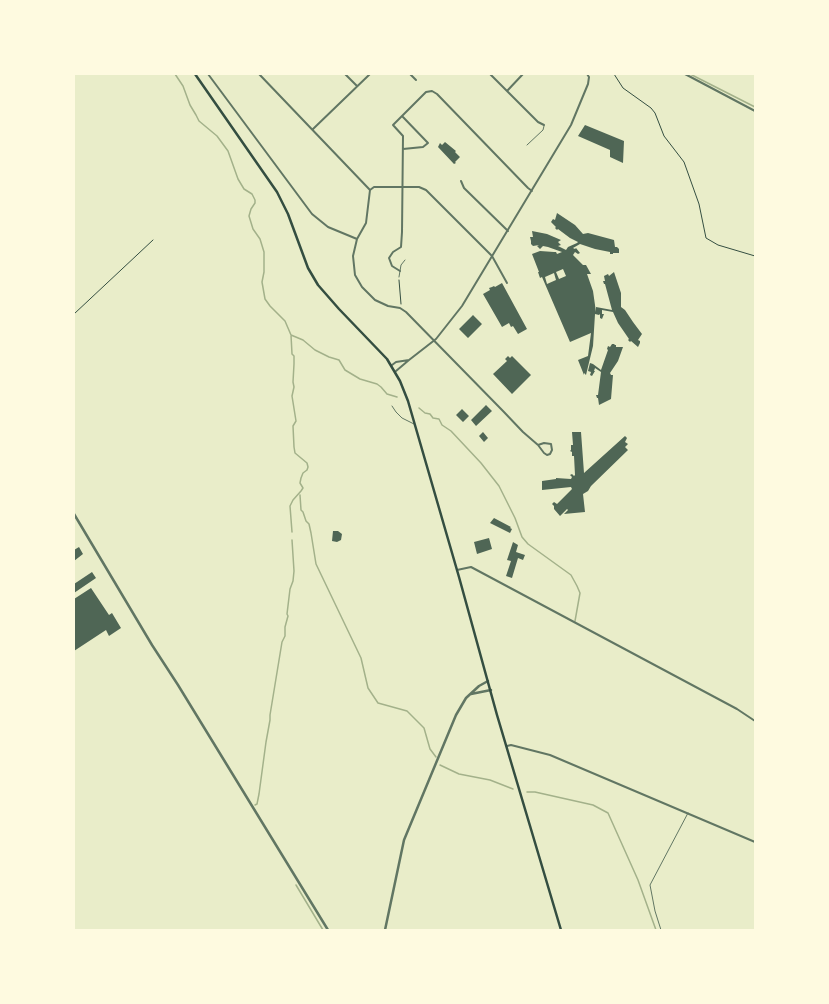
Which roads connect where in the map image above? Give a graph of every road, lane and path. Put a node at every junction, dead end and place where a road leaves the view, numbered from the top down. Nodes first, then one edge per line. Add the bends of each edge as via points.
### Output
1 (195, 74) edge
2 (208, 74) edge
3 (259, 74) edge
4 (345, 74) edge
5 (370, 74) edge
6 (410, 74) edge
7 (490, 74) edge
8 (523, 74) edge
9 (586, 74) edge
10 (614, 74) edge
11 (685, 74) edge
12 (416, 80) dead end
13 (357, 86) junction
14 (507, 90) junction
15 (755, 111) edge
16 (402, 116) junction
17 (544, 125) joint
18 (313, 129) junction
19 (527, 145) dead end
20 (403, 149) junction
21 (461, 181) dead end
22 (403, 187) junction
23 (370, 190) junction
24 (532, 190) junction
25 (508, 231) junction
26 (153, 240) dead end
27 (357, 240) junction
28 (492, 256) junction
29 (755, 256) edge
30 (405, 260) dead end
31 (400, 271) junction
32 (399, 277) joint
33 (507, 283) dead end
34 (400, 308) junction
35 (74, 314) edge
36 (434, 341) junction
37 (409, 360) junction
38 (392, 365) junction
39 (396, 372) junction
40 (392, 406) dead end
41 (414, 424) junction
42 (538, 445) junction
43 (74, 514) edge
44 (457, 570) junction
45 (488, 681) junction
46 (491, 690) junction
47 (470, 694) junction
48 (755, 720) edge
49 (507, 746) junction
50 (688, 813) junction
51 (755, 842) edge
52 (328, 930) edge
53 (385, 930) edge
54 (561, 930) edge
55 (661, 930) edge

1 - 38 main road via 277,192 308,268 318,285
2 - 27 street via 312,214 328,227
3 - 18 street
4 - 13 street
5 - 13 street
6 - 12 street
7 - 14 street
8 - 14 street
9 - 24 street via 588,84 572,125
10 - 29 path via 623,88 655,113 664,136 684,162 699,204 706,238 718,245
11 - 15 street
13 - 18 street
14 - 17 street
16 - 20 street via 393,125 403,136
16 - 20 street via 428,143 423,147
16 - 24 street via 426,92 432,91
17 - 19 lane via 543,130
18 - 23 street
20 - 22 street
21 - 25 street via 464,188
22 - 23 street via 374,187
22 - 28 street via 419,187 426,190
22 - 31 street via 401,247 389,258 392,266
23 - 27 street via 366,224
24 - 25 street
25 - 28 street
26 - 35 path
27 - 34 street via 353,260 358,282 373,299
28 - 33 street
28 - 36 street via 462,306
30 - 31 lane
31 - 32 lane
32 - 34 path
34 - 36 street
36 - 37 street
36 - 42 street
37 - 38 street
37 - 39 street
38 - 39 main road
39 - 41 main road
40 - 41 lane via 402,418
41 - 44 main road
42 - 42 street via 544,454 550,454 551,444 544,442
43 - 52 street
44 - 45 main road
44 - 48 street via 471,567
45 - 46 main road
45 - 47 street
46 - 47 street
46 - 49 main road
47 - 53 street via 456,715 404,840
49 - 50 street via 550,755
49 - 54 main road
50 - 51 street
50 - 55 lane via 650,885

